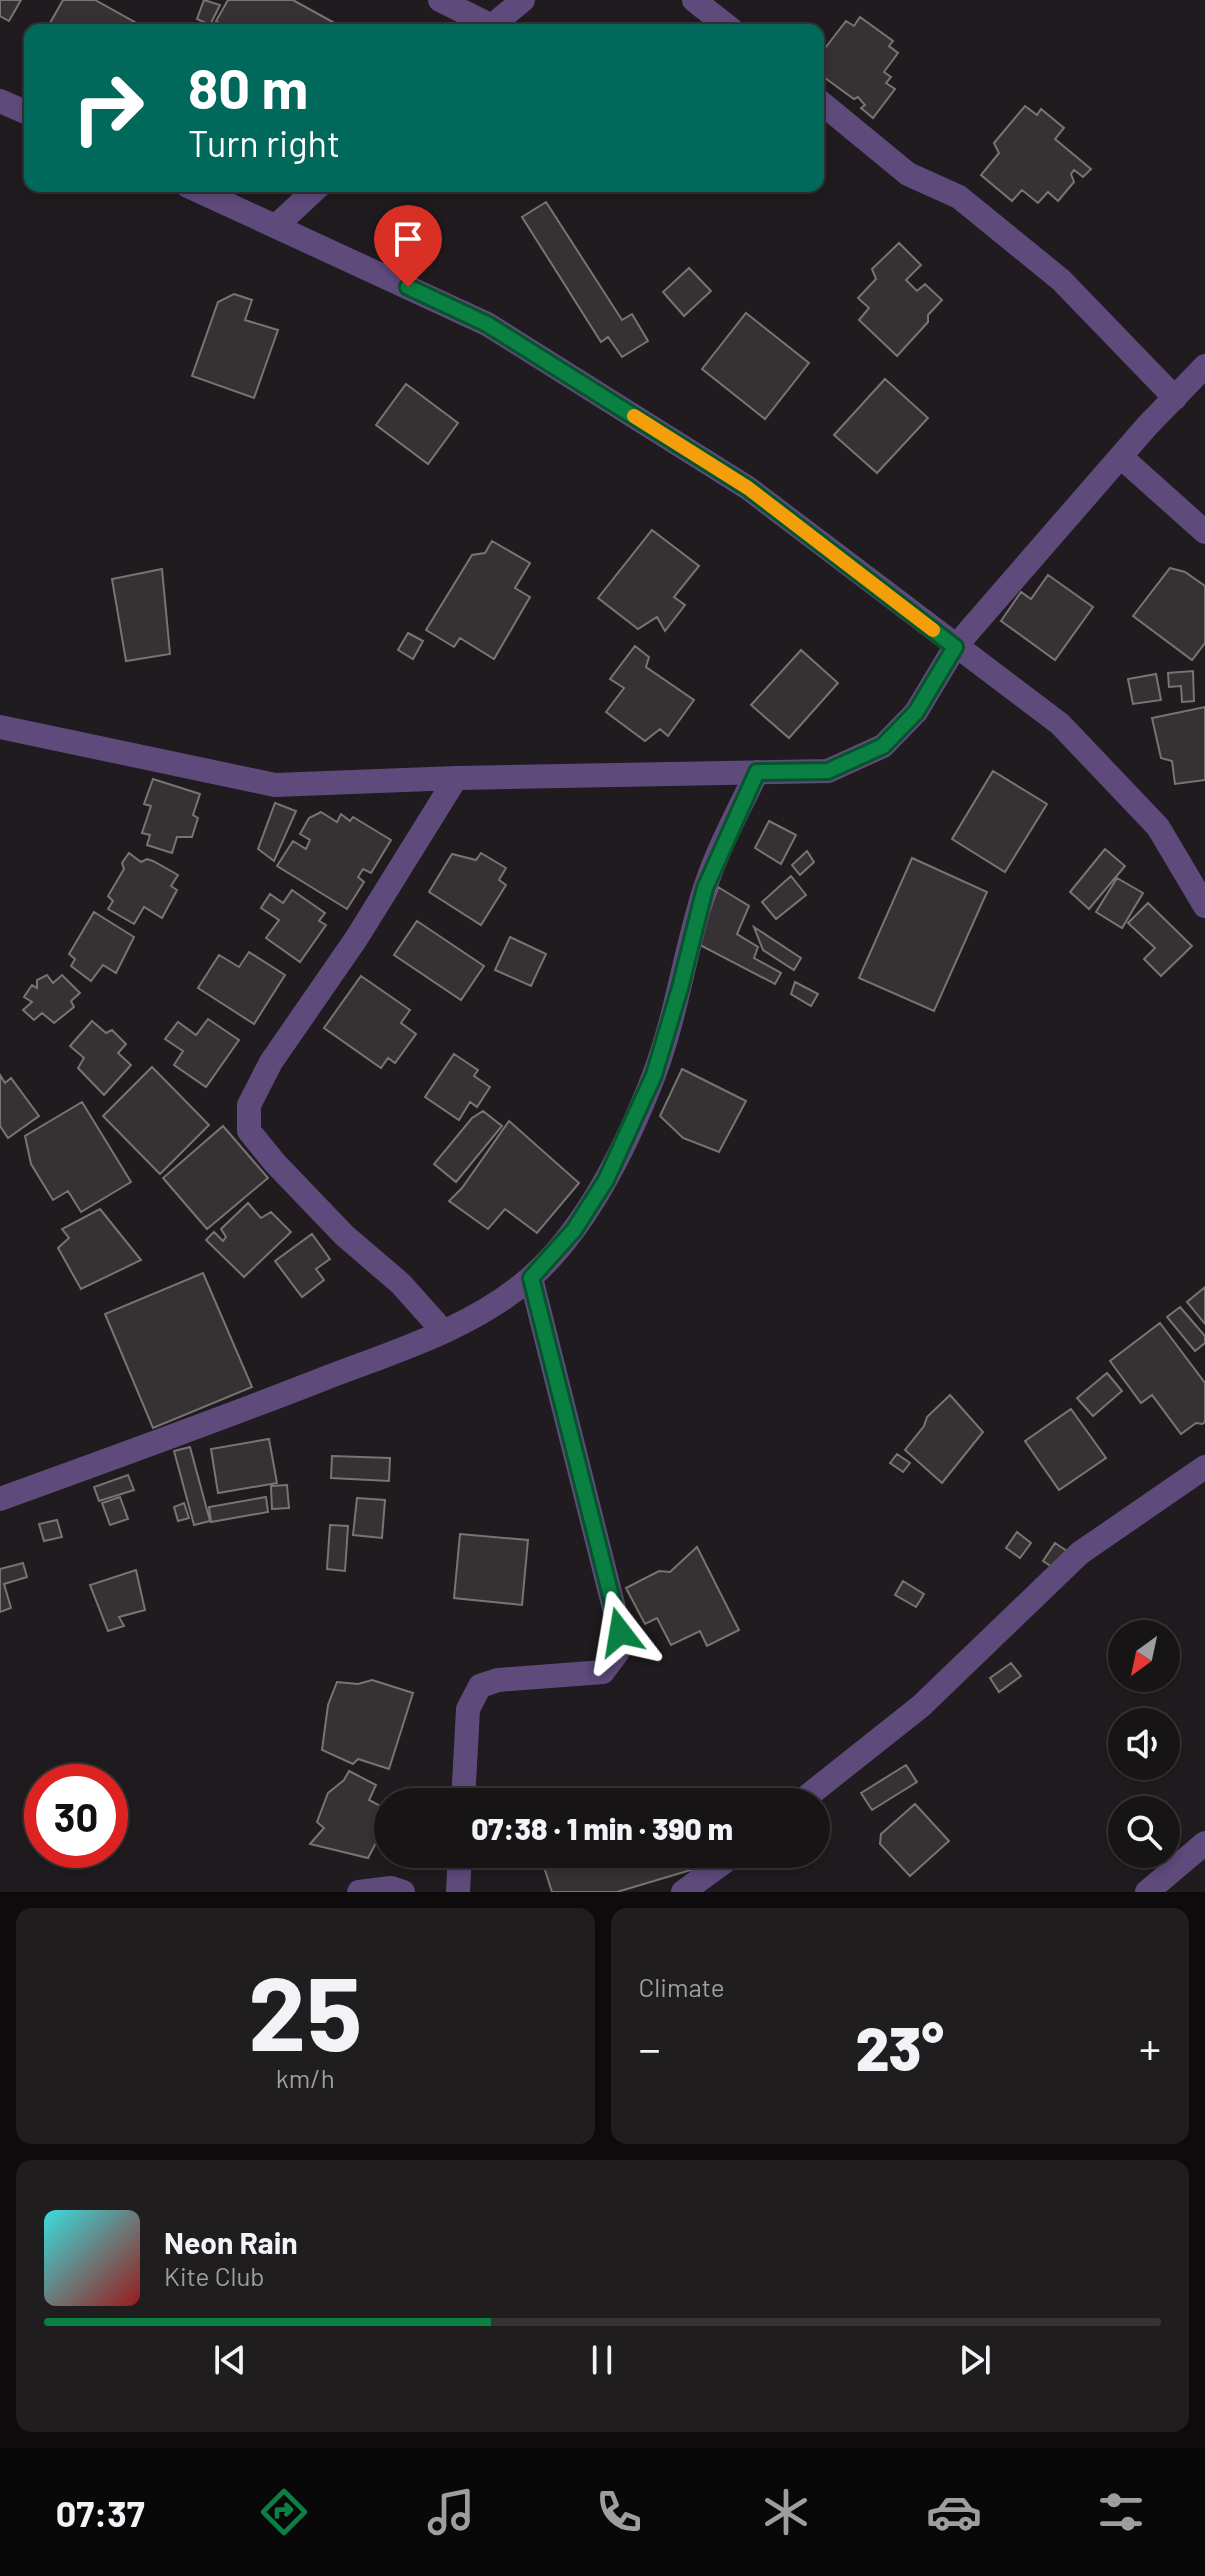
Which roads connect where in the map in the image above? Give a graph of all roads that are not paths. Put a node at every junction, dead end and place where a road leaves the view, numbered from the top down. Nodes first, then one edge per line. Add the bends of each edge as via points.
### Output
1 (440, 0) edge
2 (523, 0) edge
3 (694, 0) edge
4 (483, 24) edge
5 (495, 24) edge
6 (724, 24) edge
7 (0, 101) edge
8 (824, 105) edge
9 (24, 111) edge
10 (201, 192) edge
11 (313, 192) edge
12 (276, 226) junction
13 (1205, 366) edge
14 (1175, 398) junction
15 (1121, 457) junction
16 (1205, 532) edge
17 (955, 647) junction
18 (0, 727) edge
19 (757, 772) junction
20 (456, 778) junction
21 (1205, 906) edge
22 (531, 1278) junction
23 (443, 1331) junction
24 (1205, 1467) edge
25 (0, 1499) edge
26 (464, 1788) edge
27 (818, 1788) edge
28 (1205, 1843) edge
29 (459, 1868) edge
30 (716, 1868) edge
31 (359, 1892) edge
32 (403, 1892) edge
33 (458, 1892) edge
34 (683, 1892) edge
35 (1147, 1892) edge

1 - 4 street
2 - 5 street
3 - 6 street
7 - 9 street
8 - 14 street via 908,174 959,197 1061,280
10 - 12 street
11 - 12 street
12 - 17 street via 487,324 748,488
13 - 14 street
14 - 15 street
15 - 16 street
15 - 17 street
17 - 19 street via 916,712 883,746 828,771
17 - 21 street via 1060,724 1158,827
18 - 20 street via 275,785
19 - 20 street
19 - 22 street via 705,888 648,1088 606,1180 574,1230
20 - 23 street via 356,939 271,1062 249,1105 249,1131 275,1163
22 - 23 street via 493,1306
22 - 26 street via 620,1632 617,1653 603,1672 480,1686 468,1709
23 - 25 street via 186,1433
24 - 27 street via 1080,1553 921,1706
28 - 35 street
29 - 33 street
30 - 34 street
31 - 32 street

